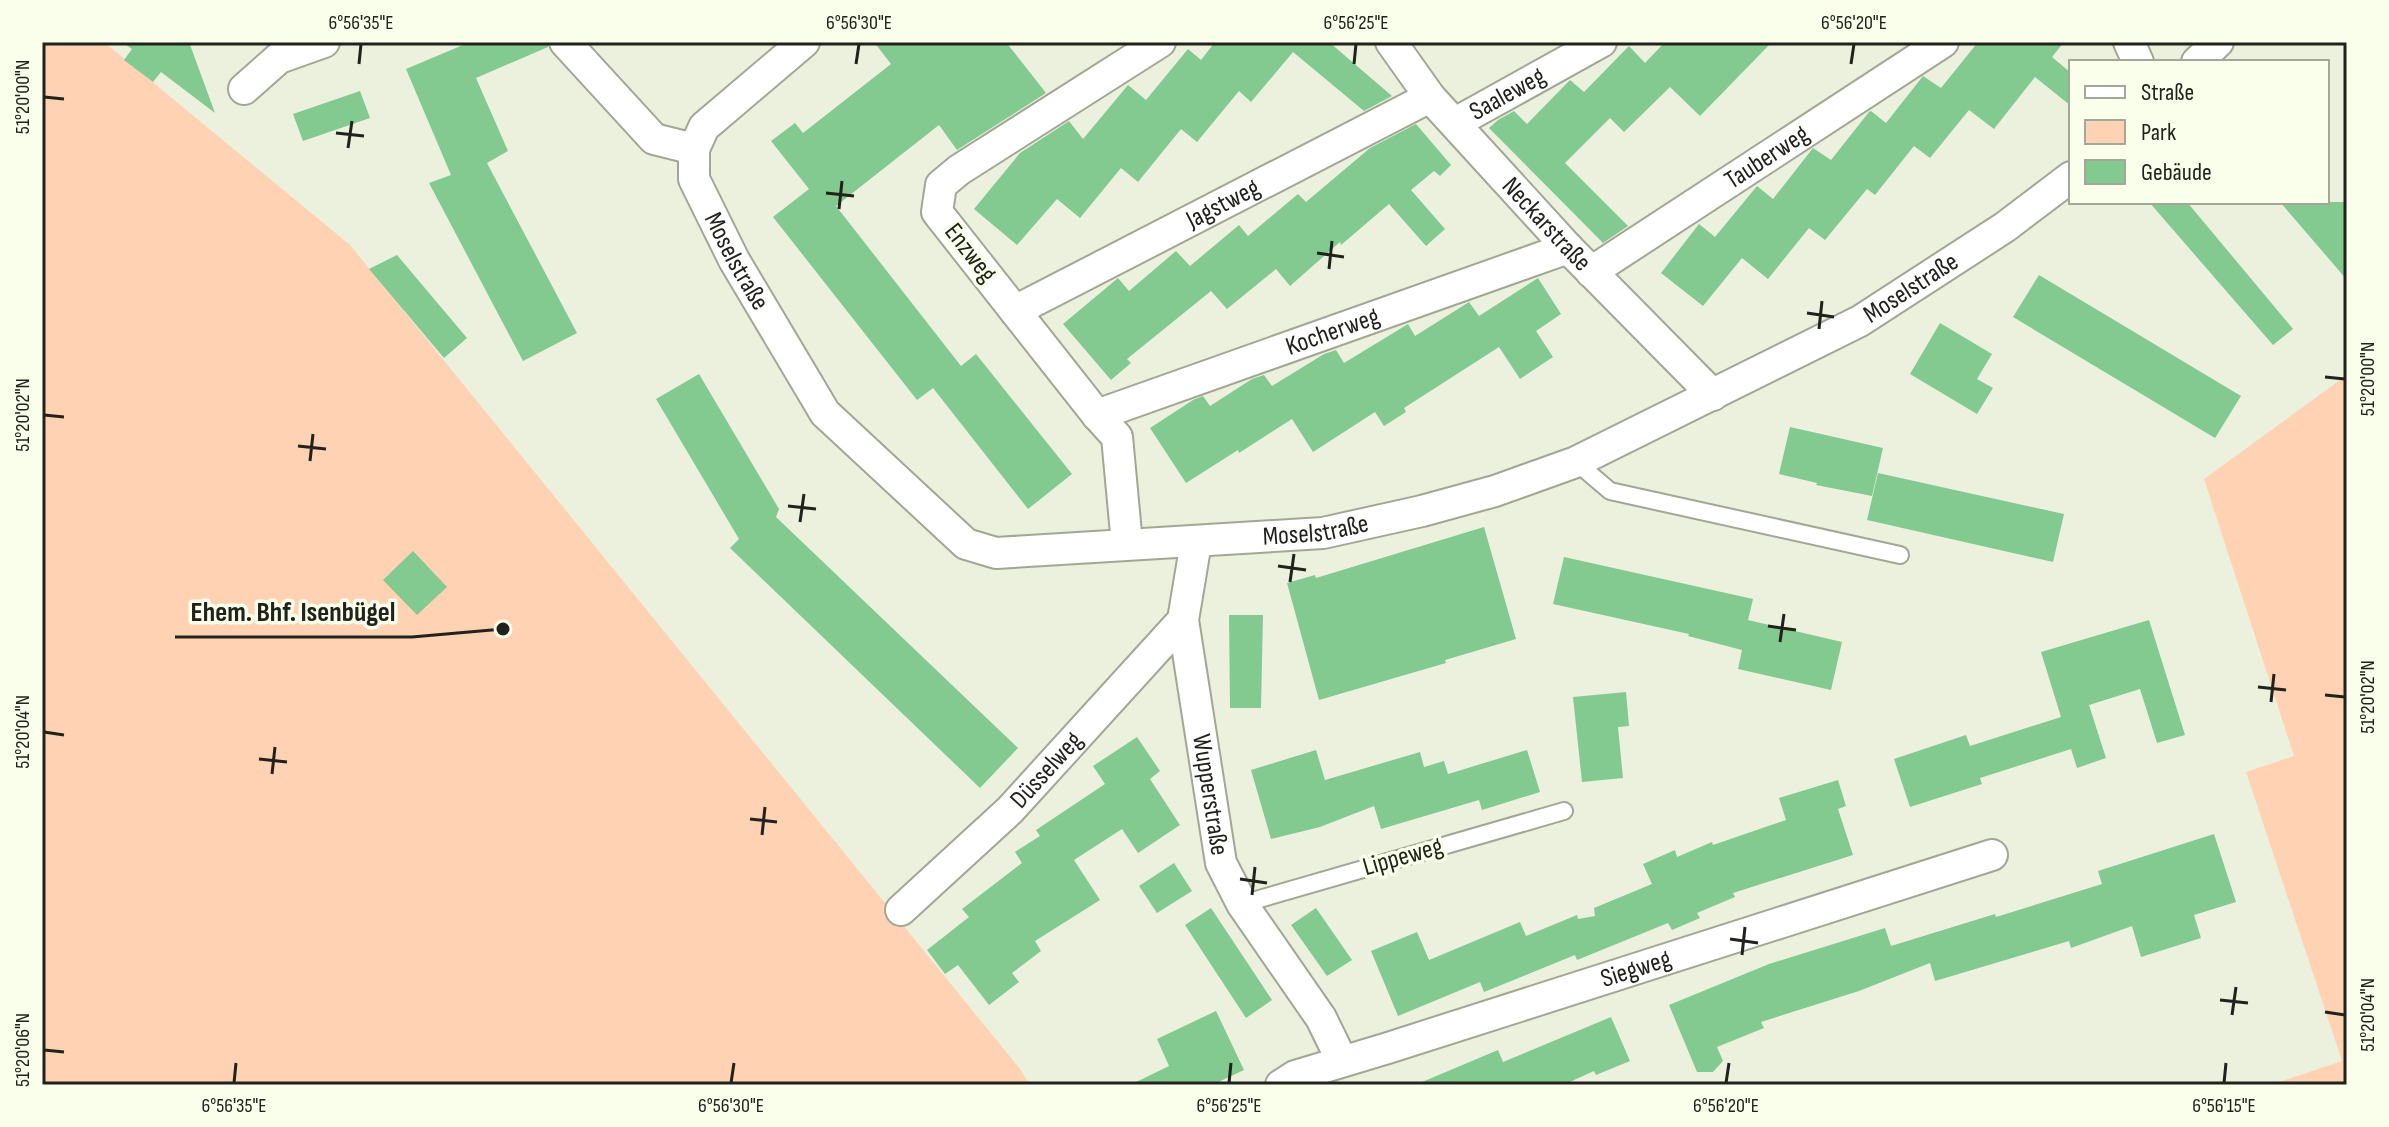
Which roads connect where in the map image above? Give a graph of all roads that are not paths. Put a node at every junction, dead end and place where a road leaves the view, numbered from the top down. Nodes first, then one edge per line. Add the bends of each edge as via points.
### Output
1 (324, 42) edge
2 (565, 42) edge
3 (804, 42) edge
4 (1160, 42) edge
5 (1391, 42) edge
6 (1601, 42) edge
7 (1943, 42) edge
8 (2218, 42) edge
9 (2199, 60) edge
10 (244, 89) dead end
11 (1430, 97) junction
12 (1455, 123) junction
13 (694, 149) junction
14 (2069, 179) edge
15 (1568, 248) junction
16 (1591, 272) junction
17 (1015, 311) junction
18 (1713, 395) junction
19 (1097, 415) junction
20 (1576, 462) junction
21 (1196, 542) junction
22 (1127, 544) junction
23 (1900, 555) dead end
24 (1183, 620) junction
25 (1564, 811) dead end
26 (1992, 855) dead end
27 (1242, 904) junction
28 (901, 910) dead end
29 (1342, 1061) junction
30 (1281, 1085) edge

1 - 10 street via 279,58
2 - 13 street via 654,139
3 - 13 street via 704,127
4 - 17 street, Enzweg via 941,185 937,212
5 - 11 street, Neckarstraße
6 - 12 street, Saaleweg
7 - 16 street, Tauberweg
8 - 9 street
11 - 12 street, Neckarstraße
11 - 17 street, Jagstweg
12 - 15 street, Neckarstraße
13 - 22 street, Moselstraße via 694,179 700,193 825,413 966,544 996,553
14 - 18 street, Moselstraße via 2005,227 1860,321
15 - 16 street, Neckarstraße
15 - 19 street, Kocherweg
16 - 18 street, Neckarstraße
17 - 19 street, Enzweg
18 - 20 street, Moselstraße
19 - 22 street, Enzweg via 1117,437
20 - 21 street, Moselstraße via 1481,495 1323,533
20 - 23 lane via 1610,491
21 - 22 street, Moselstraße
21 - 24 street, Wupperstraße
24 - 27 street, Wupperstraße via 1221,863
24 - 28 street, Düsselweg via 1010,810
25 - 27 lane, Lippeweg
26 - 29 street, Siegweg
27 - 29 street, Wupperstraße via 1321,1018
29 - 30 street, Siegweg

